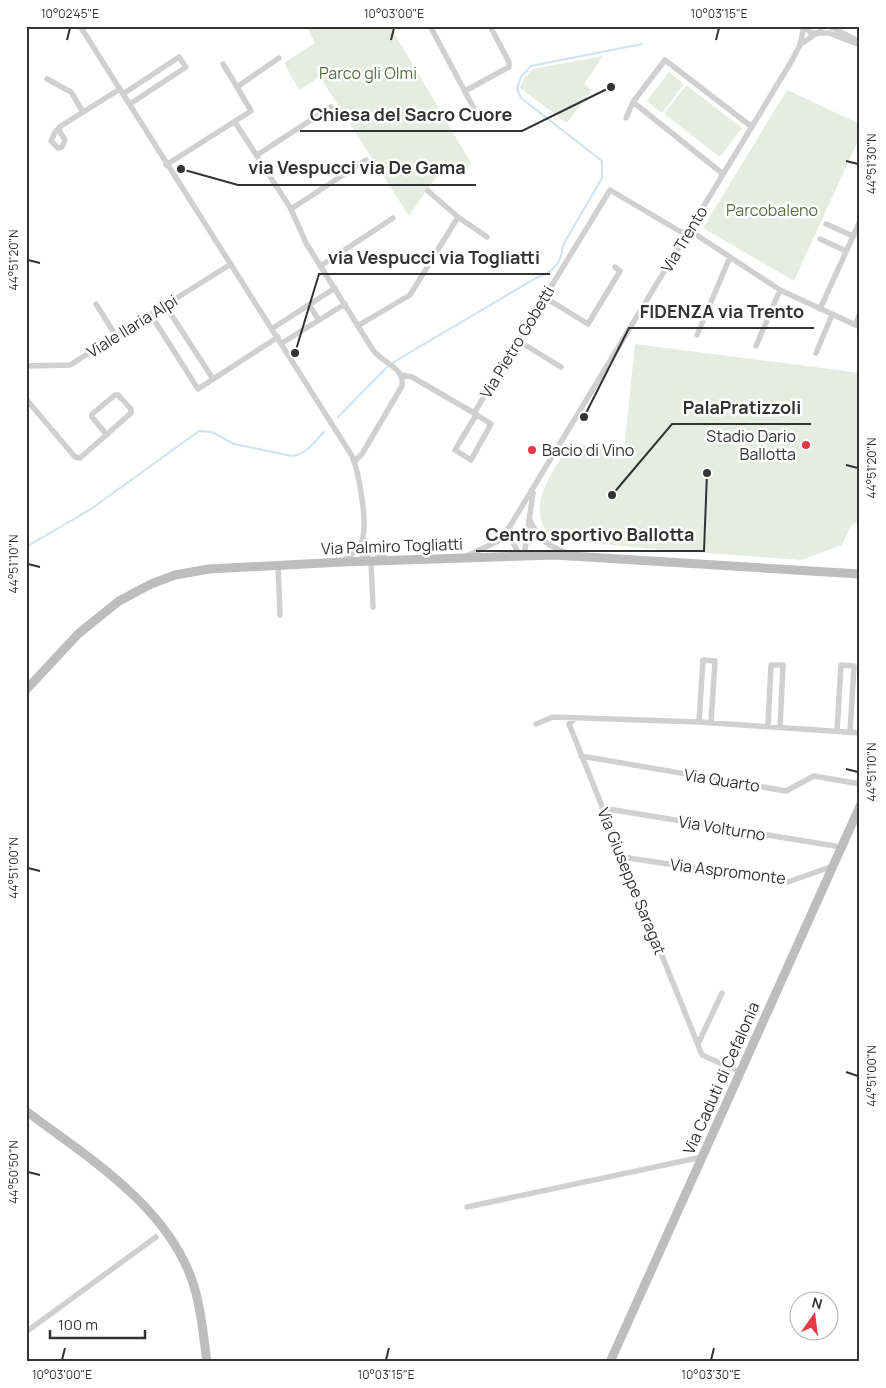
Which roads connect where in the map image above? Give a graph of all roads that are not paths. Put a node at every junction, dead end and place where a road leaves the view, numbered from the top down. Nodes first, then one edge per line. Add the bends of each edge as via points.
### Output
1 (80, 26) edge
2 (430, 26) edge
3 (490, 26) edge
4 (804, 26) edge
5 (822, 26) edge
6 (830, 26) edge
7 (816, 33) junction
8 (860, 43) edge
9 (800, 45) junction
10 (279, 58) dead end
11 (223, 64) dead end
12 (47, 79) dead end
13 (237, 87) junction
14 (122, 91) junction
15 (465, 91) junction
16 (633, 102) junction
17 (130, 104) junction
18 (331, 108) dead end
19 (83, 112) junction
20 (478, 116) dead end
21 (626, 118) dead end
22 (235, 122) junction
23 (752, 127) junction
24 (58, 129) dead end
25 (257, 155) junction
26 (366, 160) dead end
27 (166, 165) junction
28 (723, 174) junction
29 (428, 191) dead end
30 (291, 209) junction
31 (393, 218) dead end
32 (458, 218) junction
33 (860, 221) edge
34 (826, 224) dead end
35 (687, 233) junction
36 (853, 236) junction
37 (487, 238) dead end
38 (820, 239) dead end
39 (846, 250) junction
40 (730, 257) junction
41 (231, 264) junction
42 (322, 265) junction
43 (615, 267) dead end
44 (335, 288) junction
45 (780, 290) junction
46 (544, 297) junction
47 (96, 304) dead end
48 (346, 304) junction
49 (165, 305) junction
50 (309, 305) junction
51 (820, 309) junction
52 (860, 314) edge
53 (151, 315) junction
54 (832, 315) junction
55 (319, 320) junction
56 (359, 325) junction
57 (857, 326) edge
58 (272, 328) junction
59 (697, 335) dead end
60 (116, 336) junction
61 (278, 337) junction
62 (517, 340) junction
63 (282, 343) junction
64 (756, 346) dead end
65 (816, 353) dead end
66 (26, 366) edge
67 (561, 367) dead end
68 (402, 375) junction
69 (213, 379) junction
70 (26, 399) edge
71 (475, 414) junction
72 (107, 435) junction
73 (354, 462) junction
74 (536, 483) junction
75 (529, 519) junction
76 (510, 526) junction
77 (363, 538) junction
78 (368, 545) junction
79 (358, 547) junction
80 (522, 556) junction
81 (580, 557) junction
82 (458, 559) junction
83 (390, 560) junction
84 (367, 561) junction
85 (342, 562) junction
86 (278, 565) junction
87 (860, 574) edge
88 (373, 607) dead end
89 (280, 615) dead end
90 (26, 690) edge
91 (574, 720) junction
92 (699, 722) junction
93 (711, 723) junction
94 (536, 724) dead end
95 (768, 726) junction
96 (780, 727) junction
97 (837, 731) junction
98 (850, 732) junction
99 (860, 733) edge
100 (582, 756) junction
101 (860, 784) edge
102 (860, 807) edge
103 (602, 808) junction
104 (841, 847) junction
105 (622, 857) junction
106 (832, 866) junction
107 (722, 993) dead end
108 (698, 1044) junction
109 (740, 1072) junction
110 (26, 1111) edge
111 (702, 1157) junction
112 (467, 1208) dead end
113 (156, 1237) dead end
114 (26, 1332) edge
115 (207, 1362) edge
116 (610, 1362) edge

1 - 14 street
2 - 15 street
3 - 15 street via 510,62 509,66
4 - 7 street
4 - 9 street
5 - 7 street
6 - 8 street
7 - 8 street via 830,33
7 - 9 street
9 - 23 street, Via Trento
10 - 13 street
11 - 13 street
12 - 19 street via 71,92
13 - 22 street via 251,111
14 - 17 street
14 - 17 street via 180,57 186,67
14 - 19 street
15 - 20 street
16 - 21 street
16 - 23 street via 665,60
16 - 28 street
17 - 27 street
18 - 25 street
19 - 24 street
22 - 25 street
22 - 27 street
23 - 28 street, Via Trento
25 - 30 street
26 - 30 street
27 - 41 street
28 - 35 street, Via Trento
29 - 32 street
30 - 42 street via 306,243
31 - 42 street
32 - 37 street
32 - 56 street via 410,296
33 - 36 street
34 - 36 street
35 - 40 street, Via Pietro Gobetti
35 - 46 street, Via Pietro Gobetti via 610,190
35 - 74 street, Via Trento
36 - 39 street
38 - 39 street
39 - 51 street
40 - 45 street, Via Pietro Gobetti
40 - 59 street
41 - 49 street, Viale Ilaria Alpi
41 - 58 street
42 - 44 street
43 - 46 street via 620,271 588,324
44 - 48 street
44 - 50 street
45 - 51 street, Via Pietro Gobetti
45 - 64 street
46 - 62 street, Via Pietro Gobetti
47 - 60 street
48 - 55 street
48 - 56 street
49 - 53 street, Viale Ilaria Alpi
49 - 69 street
50 - 55 street
50 - 58 street
51 - 54 street, Via Pietro Gobetti
52 - 57 street
53 - 60 street, Viale Ilaria Alpi
53 - 69 street via 198,389
54 - 57 street, Via Pietro Gobetti
54 - 65 street
55 - 63 street
56 - 68 street via 378,356
58 - 61 street
60 - 66 street, Viale Ilaria Alpi via 70,365
61 - 63 street
61 - 69 street
62 - 67 street
62 - 71 street, Via Pietro Gobetti
63 - 73 street
68 - 71 street, Via Pietro Gobetti via 412,376
68 - 73 street via 402,386
70 - 72 street via 77,458
71 - 71 street via 491,424 471,460 455,450
72 - 72 street via 131,413 118,395 92,414
73 - 77 street via 359,482
74 - 75 street, Via Trento
74 - 76 street, Via Trento
75 - 80 street, Via Trento
75 - 81 street via 534,531 552,547
76 - 80 street via 509,535
76 - 82 street, Via Trento via 493,544
77 - 78 street
77 - 79 street
78 - 83 street via 375,554
78 - 84 street
79 - 84 street
79 - 85 street
80 - 81 street, Via Palmiro Togliatti
80 - 82 street, Via Palmiro Togliatti
81 - 87 street, Via Palmiro Togliatti
82 - 83 street, Via Palmiro Togliatti
83 - 84 street, Via Palmiro Togliatti
84 - 85 street, Via Palmiro Togliatti
84 - 88 street
85 - 86 street, Via Palmiro Togliatti
86 - 89 street
86 - 90 street, Via Palmiro Togliatti via 208,569 151,584 100,615
91 - 92 street
91 - 94 street via 553,718
91 - 100 street, Via Giuseppe Saragat via 569,724
92 - 93 street
92 - 93 street via 703,660 715,661
93 - 95 street
95 - 96 street
95 - 96 street via 771,665 782,665
96 - 97 street
97 - 98 street
97 - 98 street via 841,665 854,666
98 - 99 street
100 - 101 street, Via Quarto via 786,791 814,776
100 - 103 street, Via Giuseppe Saragat
102 - 104 street, Via Caduti di Cefalonia
103 - 104 street, Via Volturno
103 - 105 street, Via Giuseppe Saragat
104 - 106 street, Via Caduti di Cefalonia
105 - 106 street, Via Aspromonte via 788,882
105 - 108 street, Via Giuseppe Saragat
106 - 109 street, Via Caduti di Cefalonia
107 - 108 street
108 - 109 street, Via Giuseppe Saragat via 702,1055
109 - 111 street, Via Caduti di Cefalonia
110 - 115 street via 116,1181 173,1240 199,1304
111 - 112 street
111 - 116 street, Via Caduti di Cefalonia
113 - 114 street

